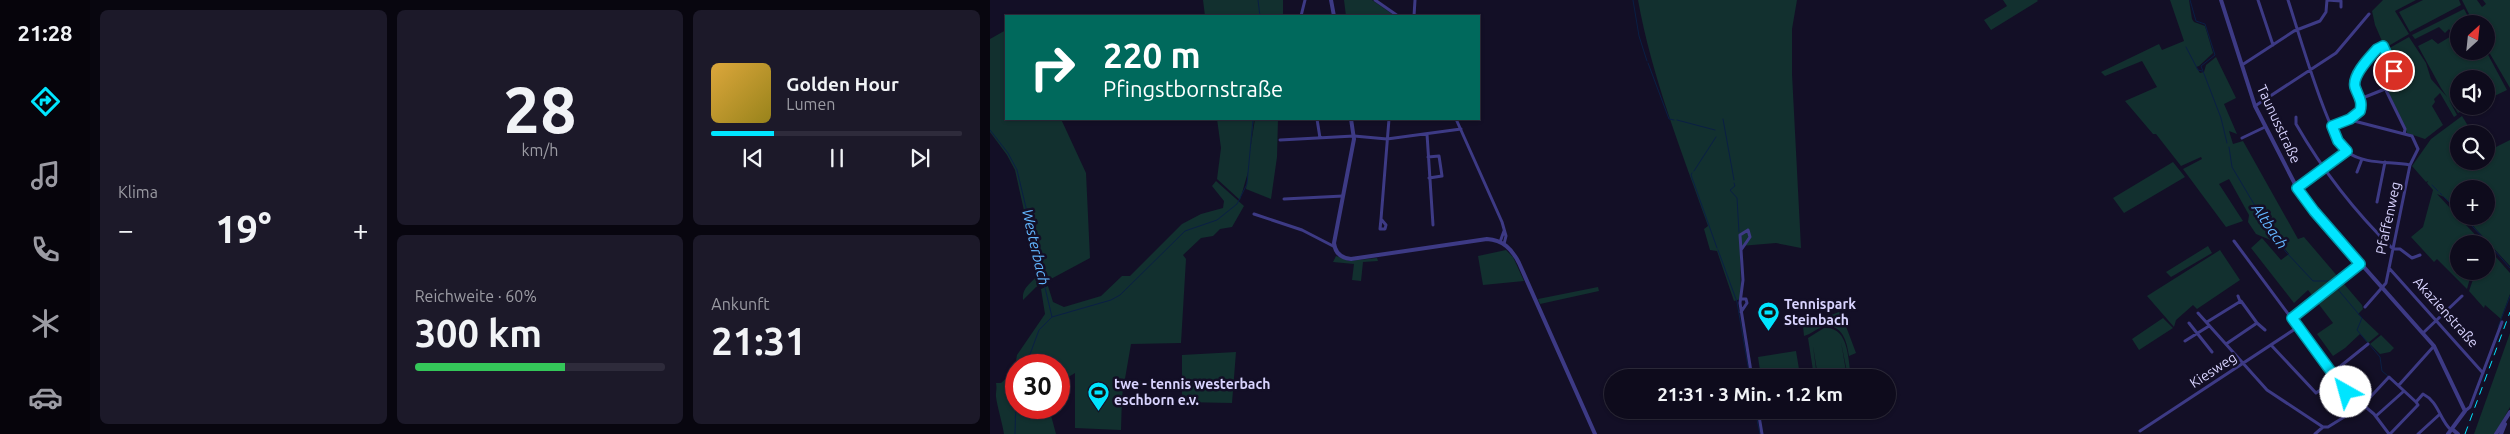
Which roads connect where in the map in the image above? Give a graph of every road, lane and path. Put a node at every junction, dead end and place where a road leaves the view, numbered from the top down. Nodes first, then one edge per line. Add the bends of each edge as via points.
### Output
1 (1305, 0) edge
2 (1331, 0) edge
3 (1375, 0) edge
4 (1415, 0) edge
5 (2221, 0) edge
6 (2258, 0) edge
7 (2288, 0) edge
8 (2326, 0) edge
9 (2341, 7) dead end
10 (2369, 14) dead end
11 (1301, 15) edge
12 (1334, 15) edge
13 (1397, 15) edge
14 (1414, 15) edge
15 (2298, 30) junction
16 (2273, 45) junction
17 (2242, 65) junction
18 (2311, 70) junction
19 (2379, 76) dead end
20 (2397, 84) dead end
21 (2384, 89) junction
22 (2360, 99) junction
23 (2255, 106) junction
24 (2296, 117) dead end
25 (2352, 117) junction
26 (1317, 120) edge
27 (1351, 120) edge
28 (1388, 120) edge
29 (1456, 120) edge
30 (2332, 126) junction
31 (2265, 127) junction
32 (1461, 129) junction
33 (1427, 134) junction
34 (2404, 134) junction
35 (1354, 136) junction
36 (1320, 138) junction
37 (2242, 138) dead end
38 (1387, 139) junction
39 (1280, 140) dead end
40 (2347, 151) junction
41 (1428, 157) junction
42 (2362, 159) junction
43 (2385, 162) junction
44 (2410, 166) junction
45 (2324, 169) junction
46 (2357, 172) dead end
47 (1429, 178) junction
48 (2297, 188) junction
49 (1343, 196) junction
50 (1284, 200) dead end
51 (2377, 202) dead end
52 (1254, 214) dead end
53 (1381, 219) dead end
54 (1433, 225) dead end
55 (2234, 241) dead end
56 (1502, 243) junction
57 (1335, 248) junction
58 (2393, 249) junction
59 (1741, 250) junction
60 (2420, 254) dead end
61 (2360, 264) junction
62 (2389, 268) junction
63 (2382, 288) junction
64 (2238, 296) dead end
65 (2462, 296) dead end
66 (1742, 299) junction
67 (2240, 301) junction
68 (2364, 307) dead end
69 (1741, 313) junction
70 (2198, 313) dead end
71 (2292, 318) junction
72 (2438, 320) junction
73 (2502, 322) dead end
74 (2188, 323) dead end
75 (2257, 323) junction
76 (2208, 324) junction
77 (2298, 327) junction
78 (2265, 330) dead end
79 (2423, 333) junction
80 (2197, 334) junction
81 (2185, 341) dead end
82 (2226, 344) junction
83 (2368, 344) dead end
84 (2270, 345) junction
85 (2434, 346) junction
86 (2212, 352) dead end
87 (2417, 358) dead end
88 (2421, 362) junction
89 (2243, 363) junction
90 (1750, 369) edge
91 (2332, 373) junction
92 (2483, 373) junction
93 (2336, 378) junction
94 (2399, 385) junction
95 (2404, 391) junction
96 (2416, 402) junction
97 (2362, 406) junction
98 (2465, 411) junction
99 (2510, 412) edge
100 (2440, 414) junction
101 (2376, 416) junction
102 (1760, 419) edge
103 (2323, 427) junction
104 (2140, 431) dead end
105 (2450, 431) edge
106 (1595, 434) edge
107 (1762, 434) edge
108 (2315, 434) edge
109 (2389, 434) edge
110 (2418, 434) edge
111 (2458, 434) edge
112 (2496, 434) edge
113 (2501, 434) edge

1 - 11 street
2 - 12 street
3 - 13 street
4 - 14 street
5 - 17 street, Taunusstraße
6 - 16 street
7 - 15 street
8 - 9 street via 2341,1
8 - 15 street via 2322,19
10 - 18 street via 2338,52
15 - 16 street
15 - 18 street
16 - 17 street
17 - 23 street, Taunusstraße
18 - 23 street
18 - 30 street
19 - 21 street
20 - 22 street via 2383,46 2355,80
21 - 22 street
21 - 34 street via 2405,129
22 - 25 street via 2360,111
23 - 31 street, Taunusstraße
24 - 45 street via 2296,124
25 - 30 street
25 - 34 street via 2354,121
26 - 36 street
27 - 35 street
28 - 38 street
29 - 32 street
30 - 40 street via 2338,141
31 - 37 street
31 - 48 street, Taunusstraße
32 - 33 street
32 - 56 street via 1505,230
33 - 38 street
33 - 41 street
34 - 44 street, Pfaffenweg via 2413,138 2418,152
35 - 36 street
35 - 38 street
35 - 49 street
36 - 39 street
38 - 53 street
40 - 42 street
40 - 45 street
41 - 47 street
41 - 47 street via 1439,156 1442,176
42 - 43 street
42 - 46 street
43 - 44 street
43 - 51 street
44 - 58 street, Pfaffenweg
45 - 48 street
45 - 58 street
47 - 54 street
48 - 61 street, Taunusstraße
49 - 50 street
49 - 57 street
52 - 57 street via 1302,230
55 - 71 street
56 - 57 street via 1482,240 1351,258 1339,255
56 - 106 street via 1519,263
58 - 60 street via 2400,249 2412,258
58 - 62 street, Pfaffenweg
59 - 59 street via 1749,239 1750,232 1744,230 1740,235
59 - 66 street
61 - 63 street, Taunusstraße
61 - 71 street
62 - 63 street, Pfaffenweg
62 - 72 street, Akazienstraße
63 - 68 street
63 - 79 street, Taunusstraße
64 - 67 street
65 - 72 street
66 - 69 street
66 - 69 street via 1747,303
67 - 75 street
67 - 76 street
69 - 90 street
70 - 76 street
71 - 77 street
72 - 79 street
72 - 92 street, Akazienstraße
73 - 92 street
74 - 80 street
75 - 78 street
75 - 82 street
76 - 80 street
76 - 82 street
77 - 84 street, Kiesweg
77 - 91 street
79 - 85 street, Taunusstraße
80 - 81 street
80 - 86 street
82 - 89 street
83 - 91 street
84 - 89 street, Kiesweg
84 - 93 street via 2316,393
85 - 88 street
85 - 98 street, Taunusstraße
87 - 88 street
88 - 94 street
89 - 103 street via 2267,390
89 - 104 street, Kiesweg
91 - 93 street
92 - 98 street via 2470,408
93 - 97 street
94 - 95 street
94 - 97 street via 2389,377
95 - 96 street
95 - 101 street
96 - 100 street via 2424,394 2433,401
96 - 109 street via 2418,405
97 - 101 street
97 - 103 street
98 - 105 street
99 - 112 street
99 - 113 street
100 - 105 street
100 - 110 street
101 - 109 street
102 - 107 street
103 - 108 street
105 - 111 street

